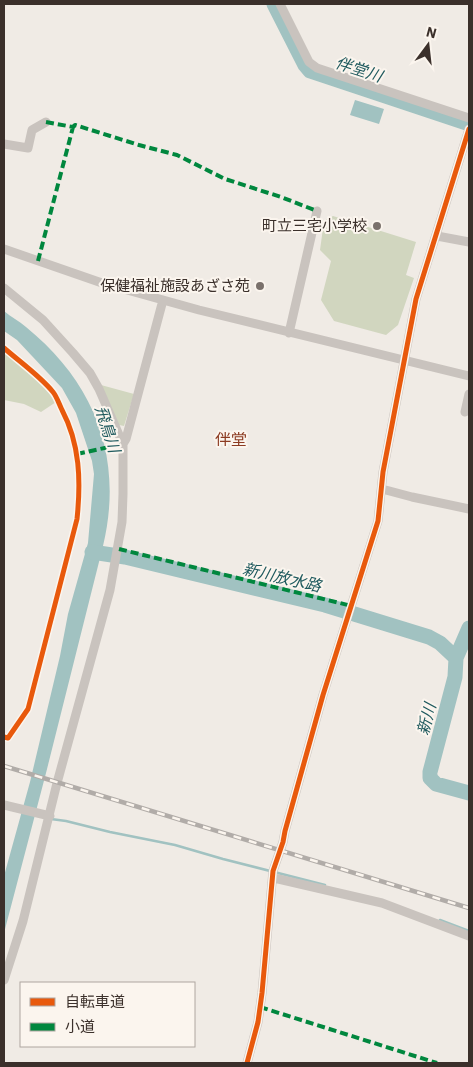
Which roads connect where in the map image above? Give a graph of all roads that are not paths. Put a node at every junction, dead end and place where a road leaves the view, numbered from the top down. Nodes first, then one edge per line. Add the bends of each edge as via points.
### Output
1 (280, 4) edge
2 (469, 118) edge
3 (46, 122) dead end
4 (469, 129) edge
5 (4, 144) edge
6 (317, 211) dead end
7 (437, 236) junction
8 (469, 242) edge
9 (4, 249) edge
10 (4, 288) edge
11 (163, 300) junction
12 (289, 333) junction
13 (404, 361) junction
14 (469, 376) edge
15 (469, 394) edge
16 (465, 412) dead end
17 (122, 444) junction
18 (382, 489) junction
19 (469, 509) edge
20 (5, 806) edge
21 (48, 816) junction
22 (274, 878) junction
23 (469, 936) edge
24 (4, 980) edge
25 (247, 1063) edge

1 - 2 street via 310,62 317,68
3 - 5 street via 32,130 28,148
4 - 7 street
6 - 12 street
7 - 8 street
7 - 13 street via 416,299
9 - 11 street
10 - 17 street via 43,320 90,373
11 - 12 street
11 - 17 street
12 - 13 street
13 - 14 street
13 - 18 street
15 - 16 street
17 - 21 street via 124,494 110,590
18 - 19 street
18 - 22 street via 378,521 323,696 273,871
20 - 21 street
21 - 24 street via 23,921
22 - 23 street via 382,903
22 - 25 street via 258,1022

